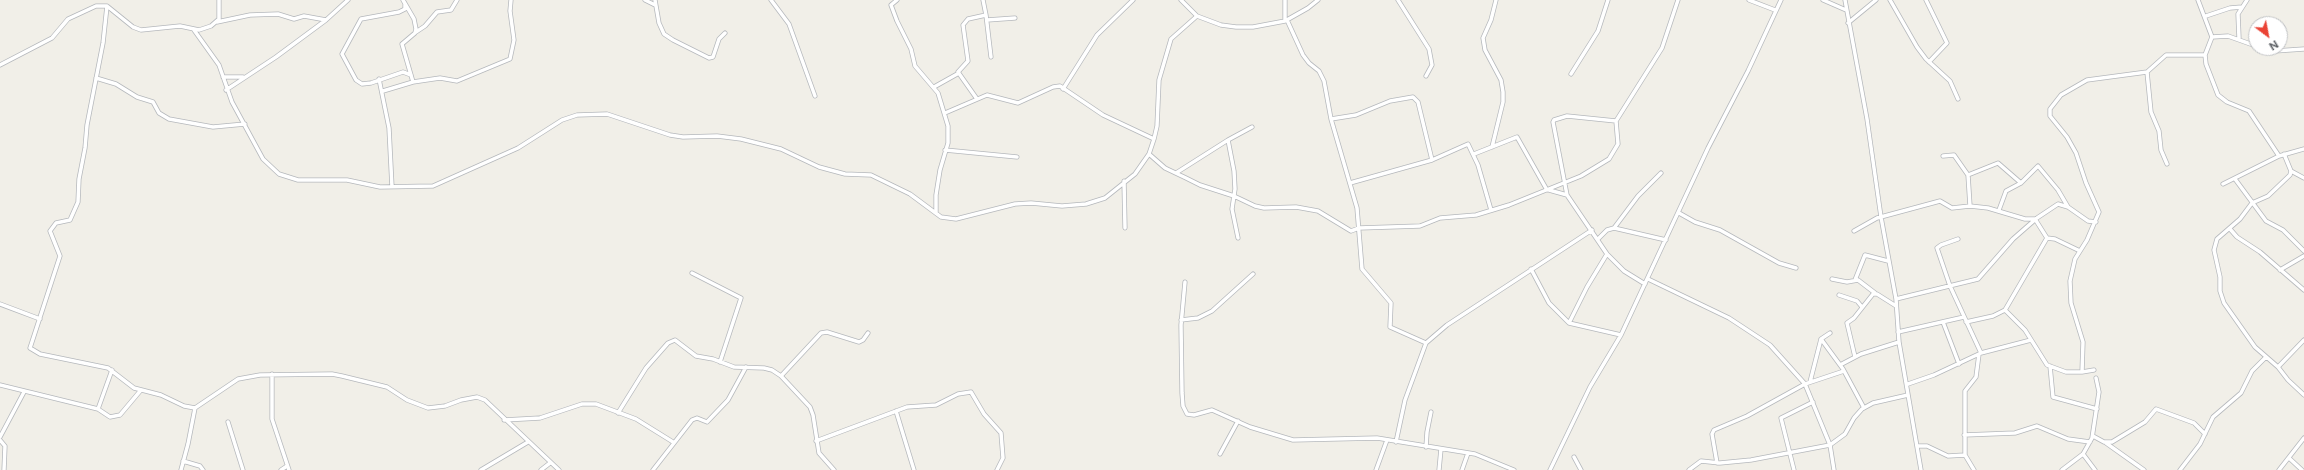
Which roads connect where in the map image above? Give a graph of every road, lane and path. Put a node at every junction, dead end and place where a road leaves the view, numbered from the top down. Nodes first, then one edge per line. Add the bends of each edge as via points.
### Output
1 (99, 0) edge
2 (219, 0) edge
3 (348, 0) edge
4 (457, 0) edge
5 (511, 0) edge
6 (645, 0) edge
7 (655, 0) edge
8 (771, 0) edge
9 (896, 0) edge
10 (983, 0) edge
11 (1133, 0) edge
12 (1181, 0) edge
13 (1285, 0) edge
14 (1318, 0) edge
15 (1398, 0) edge
16 (1496, 0) edge
17 (1608, 0) edge
18 (1678, 0) edge
19 (1749, 0) edge
20 (1781, 0) edge
21 (1823, 0) edge
22 (1845, 0) edge
23 (1876, 0) edge
24 (1890, 0) edge
25 (1926, 0) edge
26 (2198, 0) edge
27 (2248, 0) edge
28 (404, 2) edge
29 (101, 5) junction
30 (655, 5) junction
31 (107, 6) junction
32 (2242, 7) junction
33 (1775, 10) junction
34 (1846, 10) junction
35 (986, 15) junction
36 (1197, 16) junction
37 (2206, 16) junction
38 (1015, 18) dead end
39 (326, 20) junction
40 (987, 20) junction
41 (1286, 20) junction
42 (217, 22) junction
43 (1848, 22) junction
44 (194, 30) junction
45 (416, 32) junction
46 (725, 33) dead end
47 (2212, 37) junction
48 (2240, 38) junction
49 (2248, 42) edge
50 (2304, 49) edge
51 (2288, 50) edge
52 (2205, 55) junction
53 (991, 57) dead end
54 (1929, 62) junction
55 (0, 64) edge
56 (2147, 72) junction
57 (959, 73) junction
58 (1571, 74) dead end
59 (411, 75) junction
60 (1426, 76) dead end
61 (223, 77) junction
62 (244, 77) junction
63 (96, 78) junction
64 (379, 79) junction
65 (413, 82) junction
66 (934, 87) junction
67 (1063, 89) junction
68 (226, 90) junction
69 (383, 91) junction
70 (815, 96) dead end
71 (977, 99) junction
72 (1958, 100) dead end
73 (945, 113) junction
74 (1331, 119) junction
75 (1616, 121) junction
76 (245, 124) junction
77 (1252, 127) dead end
78 (1154, 139) junction
79 (1228, 140) junction
80 (1492, 147) junction
81 (2304, 149) edge
82 (945, 150) junction
83 (1149, 154) junction
84 (1474, 154) junction
85 (2284, 154) junction
86 (1943, 156) dead end
87 (2279, 156) junction
88 (1017, 157) dead end
89 (1432, 160) junction
90 (2167, 164) dead end
91 (2291, 171) junction
92 (1661, 173) dead end
93 (1176, 174) junction
94 (1968, 175) junction
95 (2304, 178) edge
96 (2235, 179) junction
97 (1124, 181) junction
98 (1350, 183) junction
99 (1564, 183) junction
100 (2021, 183) junction
101 (2223, 184) dead end
102 (392, 187) junction
103 (1548, 190) junction
104 (1566, 195) junction
105 (1234, 196) junction
106 (2252, 203) junction
107 (1970, 206) junction
108 (2068, 207) junction
109 (1491, 210) junction
110 (1999, 210) junction
111 (936, 213) junction
112 (1679, 213) junction
113 (1881, 217) junction
114 (2035, 219) junction
115 (2096, 222) junction
116 (1124, 228) dead end
117 (1359, 228) junction
118 (1614, 228) junction
119 (2230, 229) junction
120 (1592, 230) junction
121 (1854, 231) dead end
122 (1238, 238) dead end
123 (1958, 238) dead end
124 (2047, 238) junction
125 (1598, 240) junction
126 (1666, 240) junction
127 (2080, 251) junction
128 (2304, 251) edge
129 (1607, 254) junction
130 (2304, 256) edge
131 (1888, 261) junction
132 (1796, 268) dead end
133 (1531, 269) junction
134 (2280, 270) junction
135 (692, 273) dead end
136 (1253, 274) dead end
137 (1648, 279) junction
138 (1832, 279) dead end
139 (1855, 280) junction
140 (1185, 282) dead end
141 (1645, 284) junction
142 (1950, 286) junction
143 (2304, 290) edge
144 (1875, 294) junction
145 (1839, 295) dead end
146 (1896, 299) junction
147 (0, 304) edge
148 (1896, 306) junction
149 (1862, 307) junction
150 (2006, 310) junction
151 (1964, 317) junction
152 (40, 319) junction
153 (1181, 320) junction
154 (1569, 322) junction
155 (1942, 322) junction
156 (1966, 322) junction
157 (1898, 332) junction
158 (868, 333) dead end
159 (1830, 333) dead end
160 (1621, 335) junction
161 (1821, 339) junction
162 (2031, 340) junction
163 (2304, 340) edge
164 (1900, 342) junction
165 (1426, 343) junction
166 (1980, 354) junction
167 (1855, 357) junction
168 (2266, 357) junction
169 (720, 362) junction
170 (1959, 364) junction
171 (1840, 365) junction
172 (2050, 366) junction
173 (746, 367) junction
174 (2278, 367) junction
175 (112, 370) junction
176 (2094, 370) dead end
177 (1844, 371) junction
178 (2082, 372) junction
179 (272, 374) junction
180 (781, 376) junction
181 (2096, 378) dead end
182 (1810, 382) junction
183 (1805, 384) junction
184 (1908, 384) junction
185 (0, 385) edge
186 (141, 390) junction
187 (24, 392) junction
188 (1908, 395) junction
189 (2304, 395) edge
190 (1813, 402) junction
191 (195, 408) junction
192 (1864, 408) junction
193 (98, 409) junction
194 (2097, 409) junction
195 (896, 411) junction
196 (1431, 412) dead end
197 (618, 413) junction
198 (504, 420) junction
199 (1238, 421) junction
200 (228, 422) dead end
201 (2205, 434) junction
202 (1964, 435) junction
203 (2093, 436) junction
204 (0, 438) edge
205 (2304, 438) edge
206 (1387, 440) junction
207 (528, 442) junction
208 (673, 442) junction
209 (816, 442) junction
210 (1396, 442) junction
211 (2090, 442) junction
212 (2104, 442) junction
213 (1830, 446) junction
214 (1918, 446) junction
215 (1426, 448) junction
216 (1441, 449) junction
217 (1468, 453) junction
218 (1788, 453) junction
219 (1220, 454) dead end
220 (2083, 454) junction
221 (1965, 455) junction
222 (1574, 457) dead end
223 (2289, 458) junction
224 (183, 462) junction
225 (550, 463) junction
226 (1717, 463) junction
227 (288, 468) edge
228 (4, 470) edge
229 (180, 470) edge
230 (203, 470) edge
231 (243, 470) edge
232 (281, 470) edge
233 (480, 470) edge
234 (541, 470) edge
235 (560, 470) edge
236 (653, 470) edge
237 (834, 470) edge
238 (914, 470) edge
239 (997, 470) edge
240 (1376, 470) edge
241 (1439, 470) edge
242 (1462, 470) edge
243 (1514, 470) edge
244 (1550, 470) edge
245 (1581, 470) edge
246 (1689, 470) edge
247 (1794, 470) edge
248 (1834, 470) edge
249 (1921, 470) edge
250 (1974, 470) edge
251 (2062, 470) edge
252 (2095, 470) edge
253 (2144, 470) edge
254 (2180, 470) edge
255 (2279, 470) edge
256 (2302, 470) edge

1 - 29 street
2 - 42 street via 220,14
3 - 39 street
4 - 45 street via 451,10 437,12
5 - 65 street via 514,40 510,60 457,81 440,78
6 - 30 street
7 - 30 street
8 - 70 street via 789,24
9 - 66 street via 891,6 916,66
10 - 35 street
11 - 67 street via 1098,35
12 - 36 street
13 - 41 street
14 - 41 street
15 - 60 street via 1429,49 1432,65
16 - 80 street via 1483,38 1485,50 1501,80 1503,92
17 - 58 street via 1598,31
18 - 75 street via 1662,48
19 - 33 street
20 - 33 street
21 - 34 street
22 - 34 street
23 - 43 street
24 - 54 street via 1917,47
25 - 54 street via 1947,43
26 - 37 street
27 - 32 street
28 - 45 street via 414,19
28 - 64 street via 405,9 399,12 361,19 342,52 342,57 360,83 371,83
29 - 31 street
29 - 55 street via 73,16 52,38
30 - 46 street via 662,30 668,37 709,58 713,57 719,39
31 - 44 street via 133,27 141,30 180,26
31 - 63 street
32 - 37 street
32 - 48 street via 2237,16
33 - 112 street
34 - 43 street
35 - 40 street
35 - 57 street via 968,19 963,25 968,61
36 - 41 street via 1221,25 1236,27 1253,27
36 - 78 street via 1176,33 1169,45 1159,80
37 - 47 street
38 - 40 street
39 - 42 street via 304,16 295,19 278,14 250,15
39 - 62 street
40 - 53 street
41 - 74 street via 1303,55 1322,75
42 - 44 street via 206,29
43 - 113 street via 1867,119
44 - 61 street via 217,61
45 - 59 street via 402,44
47 - 48 street
47 - 52 street
48 - 49 street
50 - 51 street
52 - 56 street via 2166,55
52 - 87 street via 2218,95 2227,102 2249,111
54 - 72 street via 1950,81
56 - 90 street via 2151,112 2159,130 2161,150
56 - 115 street via 2087,80 2061,95 2050,109 2050,116 2070,141 2086,183 2099,207
57 - 66 street
57 - 71 street
59 - 64 street via 403,72
59 - 65 street
61 - 62 street
61 - 68 street
62 - 68 street
63 - 76 street via 116,84 137,97 153,102 159,113 168,118 213,127
63 - 152 street via 79,179 78,202 70,220 56,223 50,231 60,256
64 - 69 street
65 - 69 street
66 - 73 street
67 - 71 street via 1060,86 1053,87 1018,103 990,94
67 - 78 street via 1103,115
68 - 76 street
69 - 102 street via 389,128
71 - 73 street
73 - 82 street via 949,137
74 - 89 street via 1356,115 1390,101 1413,98 1418,102
74 - 98 street
75 - 99 street via 1618,144 1609,159
75 - 99 street via 1567,116 1554,120
76 - 102 street via 263,159 287,178 311,181 347,180 366,185
77 - 79 street
78 - 83 street
79 - 93 street
79 - 105 street via 1234,171
80 - 84 street
80 - 103 street via 1518,138
81 - 85 street
82 - 88 street
82 - 111 street via 936,195
83 - 93 street
83 - 97 street via 1135,174
84 - 89 street via 1468,144
84 - 109 street
85 - 87 street
85 - 91 street
86 - 94 street via 1954,155
87 - 96 street
89 - 98 street
91 - 95 street
91 - 106 street via 2288,178 2268,196
92 - 118 street via 1638,196
93 - 105 street
94 - 100 street via 1998,163
94 - 107 street
96 - 101 street
96 - 106 street
97 - 111 street via 1105,198 1072,206 1031,202 956,219 941,217
97 - 116 street
98 - 117 street
99 - 103 street
99 - 104 street
100 - 108 street via 2035,168 2040,167
100 - 110 street via 2005,192
102 - 111 street via 425,186 444,182 518,148 562,120 591,113 607,114 662,133 683,137 728,137 771,146 819,167 845,174 872,175 910,194
103 - 104 street
103 - 109 street
104 - 120 street
105 - 117 street via 1264,208 1296,207 1318,211 1349,231
105 - 122 street via 1232,209
106 - 119 street
106 - 128 street via 2266,221 2283,230
107 - 110 street
107 - 113 street via 1952,208 1938,201
108 - 114 street via 2058,204
108 - 115 street via 2088,221
109 - 117 street via 1476,215 1440,218 1420,226
110 - 114 street via 2025,219
112 - 126 street
112 - 132 street via 1695,222 1720,230 1779,263
113 - 121 street
113 - 131 street
114 - 124 street
114 - 142 street via 2013,239 1978,279
115 - 127 street
117 - 165 street via 1360,264 1365,274 1391,303 1390,327
118 - 125 street via 1607,230
118 - 126 street
119 - 134 street
119 - 168 street via 2217,238 2214,244 2221,296 2246,335
120 - 125 street
120 - 133 street
123 - 142 street via 1937,248
124 - 127 street via 2055,239
124 - 150 street
125 - 129 street
126 - 137 street
127 - 178 street via 2073,265 2070,295 2083,342
129 - 141 street via 1624,271
129 - 154 street
130 - 134 street
131 - 139 street via 1865,256
131 - 146 street
133 - 154 street via 1549,303
133 - 165 street via 1446,325
134 - 143 street
135 - 169 street via 741,298
136 - 153 street via 1212,311 1198,318
137 - 141 street
137 - 183 street via 1702,304 1770,344
138 - 139 street via 1847,282
139 - 144 street via 1861,281
140 - 153 street
141 - 160 street
142 - 146 street
142 - 151 street
144 - 148 street
144 - 149 street via 1870,296
145 - 149 street via 1857,301
146 - 148 street
147 - 152 street
148 - 157 street
149 - 167 street via 1847,324
150 - 156 street via 1993,316
150 - 162 street
151 - 155 street
151 - 156 street
152 - 175 street via 29,345 32,351
153 - 199 street via 1182,393 1185,413 1189,416 1212,410
154 - 160 street
155 - 157 street
155 - 170 street
156 - 166 street
157 - 164 street
158 - 180 street via 864,340 859,342 827,332 821,333
159 - 161 street
160 - 244 street via 1590,387
161 - 171 street
161 - 182 street
162 - 166 street
162 - 172 street
163 - 174 street
164 - 167 street
164 - 184 street
165 - 210 street via 1405,400
166 - 170 street
166 - 202 street via 1976,377 1965,391
167 - 171 street
168 - 174 street
168 - 201 street via 2252,371 2241,393 2213,418
169 - 173 street via 727,366
169 - 197 street via 696,356 675,340 671,341 646,368
170 - 184 street
171 - 177 street
172 - 178 street via 2066,372
172 - 194 street via 2053,397
173 - 180 street via 772,370
173 - 208 street via 728,400 705,422 697,418 692,420
174 - 189 street
175 - 186 street via 128,385
175 - 193 street
176 - 178 street
177 - 182 street
177 - 192 street
179 - 191 street via 238,379
179 - 198 street via 342,376 386,387 428,408 477,397 485,400
179 - 227 street via 272,419
180 - 209 street via 810,408
181 - 194 street via 2099,392
182 - 183 street
183 - 190 street
183 - 226 street via 1747,416 1714,430 1712,434
184 - 188 street
185 - 187 street
186 - 191 street
186 - 193 street via 120,415 110,417
187 - 193 street
187 - 204 street
188 - 192 street via 1873,403
188 - 214 street
190 - 213 street
190 - 218 street via 1781,418
191 - 224 street
192 - 213 street via 1857,413 1846,434
194 - 203 street
195 - 209 street
195 - 238 street
195 - 239 street via 918,405 936,404 958,394 971,392 984,414 1001,433 1003,458
196 - 215 street
197 - 198 street via 599,404 582,404 540,418
197 - 208 street via 643,423
198 - 207 street
199 - 206 street via 1293,440
199 - 219 street
200 - 231 street
201 - 212 street via 2194,423 2156,409 2141,425 2112,442
201 - 254 street
202 - 211 street via 2016,433 2037,426 2068,439
202 - 221 street
203 - 211 street
203 - 212 street
204 - 228 street via 5,446
205 - 223 street
206 - 210 street
206 - 240 street
207 - 225 street
207 - 233 street
208 - 236 street
209 - 237 street via 822,459
210 - 215 street
211 - 220 street
212 - 253 street
213 - 218 street
213 - 248 street
214 - 221 street via 1927,446 1948,456
214 - 249 street
215 - 216 street
216 - 217 street
216 - 241 street
217 - 242 street
217 - 243 street via 1486,457
218 - 226 street
218 - 247 street
220 - 251 street
220 - 252 street
221 - 250 street
222 - 245 street
223 - 255 street
223 - 256 street
224 - 229 street
224 - 230 street via 200,466
225 - 234 street
225 - 235 street
226 - 246 street via 1701,462
227 - 232 street

